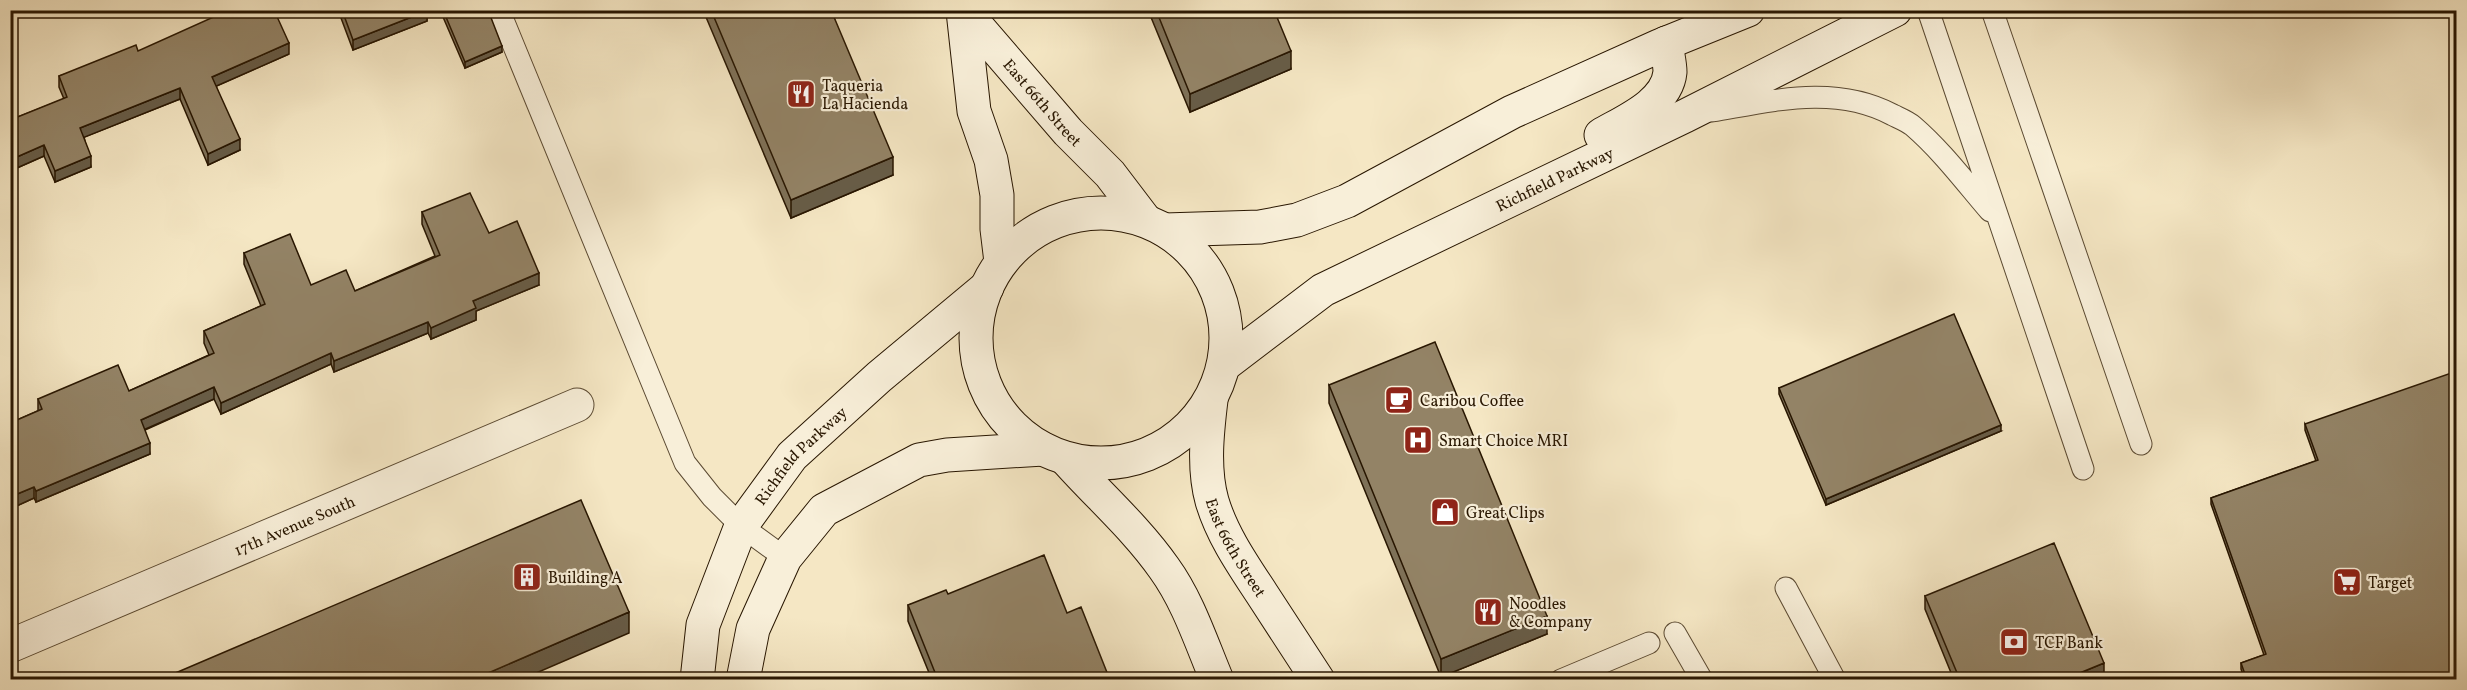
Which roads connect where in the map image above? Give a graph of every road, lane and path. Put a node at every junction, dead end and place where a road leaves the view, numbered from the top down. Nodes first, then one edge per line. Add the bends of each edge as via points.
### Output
1 (499, 10) edge
2 (1748, 10) edge
3 (1895, 10) edge
4 (1928, 10) edge
5 (1992, 10) edge
6 (963, 11) edge
7 (1666, 43) junction
8 (1685, 116) junction
9 (1484, 212) junction
10 (1998, 222) junction
11 (1155, 225) junction
12 (994, 275) junction
13 (1224, 365) junction
14 (1211, 400) junction
15 (577, 405) dead end
16 (2141, 444) dead end
17 (1054, 454) junction
18 (2083, 469) dead end
19 (741, 526) junction
20 (784, 558) junction
21 (1786, 588) dead end
22 (1675, 633) dead end
23 (1649, 643) dead end
24 (10, 646) edge
25 (697, 680) edge
26 (743, 680) edge
27 (1217, 680) edge
28 (1318, 680) edge
29 (1561, 680) edge
30 (1702, 680) edge
31 (1836, 680) edge

1 - 19 lane via 685,463
2 - 7 street
3 - 8 street, Richfield Parkway
4 - 10 lane
5 - 16 lane
6 - 11 street, East 66th Street
6 - 12 street, East 66th Street via 974,111 991,160 997,195
7 - 9 street via 1670,72 1663,92 1644,110 1543,168
7 - 11 street via 1512,112 1347,201 1297,220 1260,227
8 - 9 street, Richfield Parkway
8 - 10 lane via 1796,97 1851,100 1882,109 1911,124 1948,160
9 - 13 street, Richfield Parkway via 1323,290
10 - 18 lane
11 - 12 street, Richfield Parkway via 1106,213 1066,217 1030,235
11 - 13 street via 1195,254 1216,288 1226,326
12 - 17 street via 976,323 978,361 990,396 1012,426
12 - 19 street, Richfield Parkway via 792,456
13 - 14 street
14 - 17 street via 1184,433 1148,455 1108,464
14 - 28 street, East 66th Street via 1207,471 1212,501 1244,566
15 - 24 street, 17th Avenue South
17 - 20 street via 947,455 919,460 824,510
17 - 27 street via 1165,568 1186,606
19 - 20 lane
19 - 25 street, Richfield Parkway via 703,625
20 - 26 street via 753,629
21 - 31 lane
22 - 30 lane
23 - 29 lane

